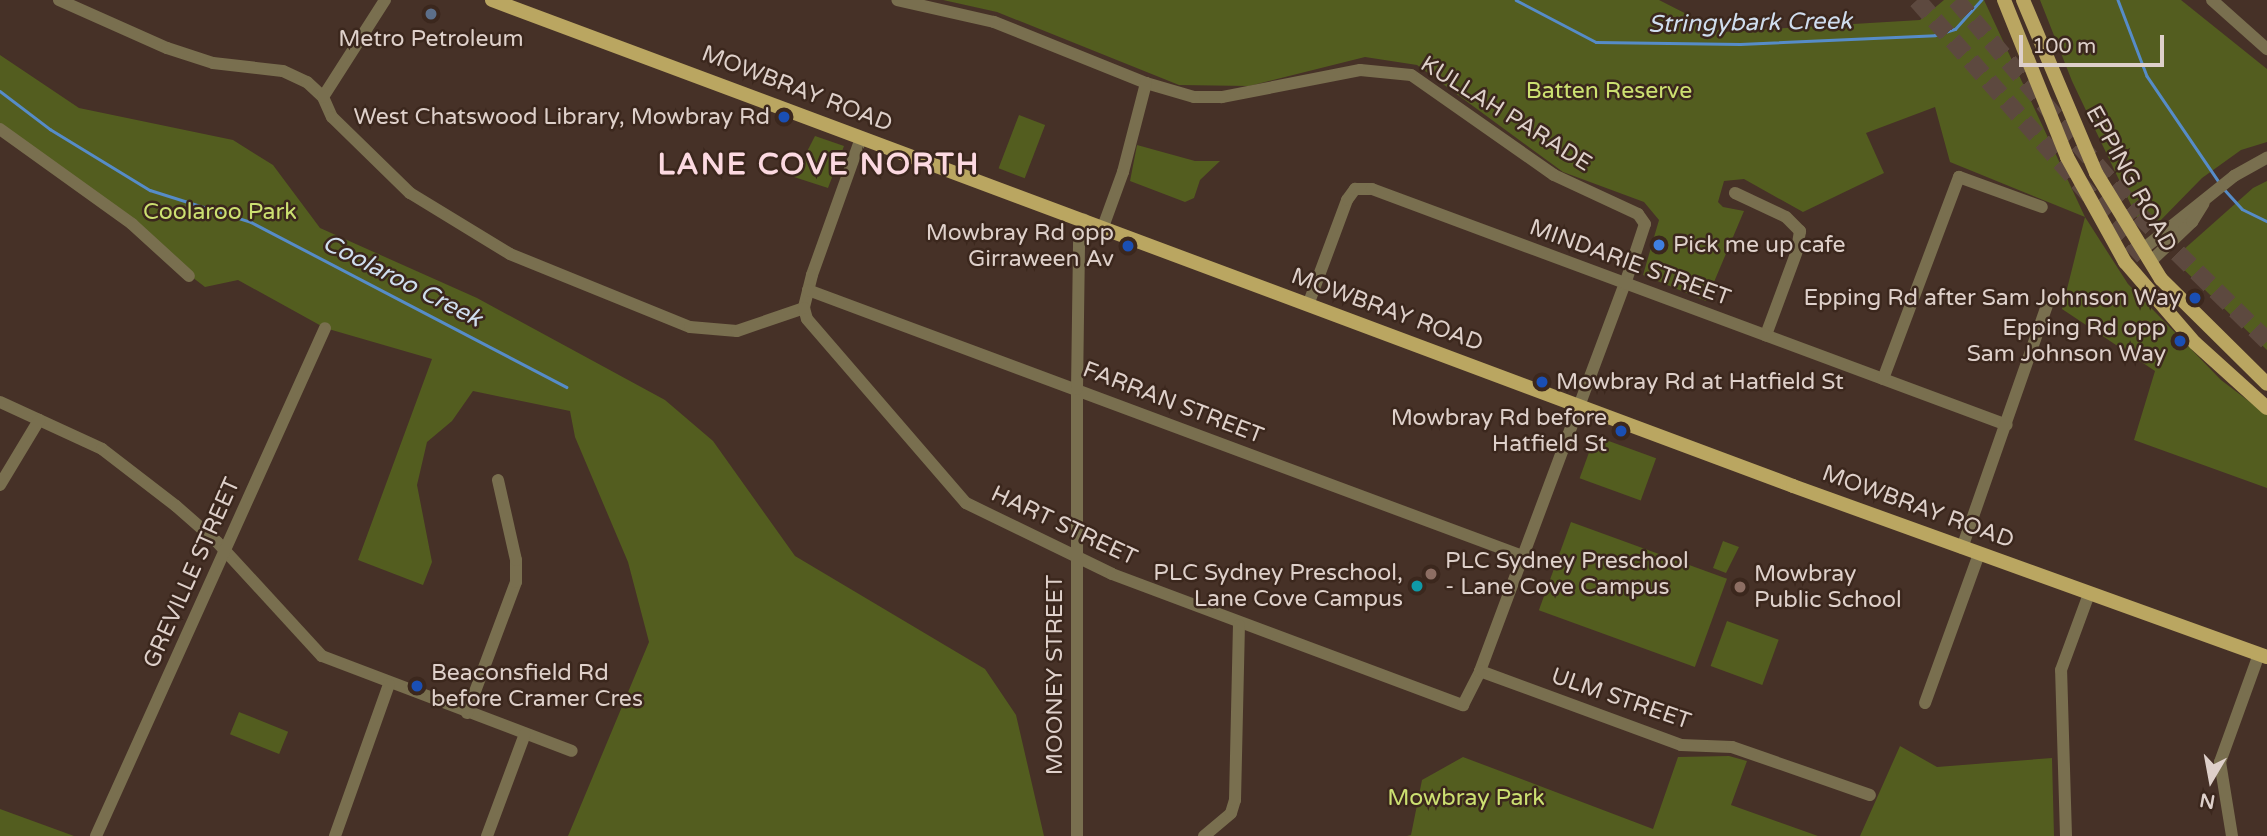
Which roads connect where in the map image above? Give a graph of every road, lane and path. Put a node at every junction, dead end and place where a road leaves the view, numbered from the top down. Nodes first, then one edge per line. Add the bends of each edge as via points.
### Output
1 (60, 0) edge
2 (386, 0) edge
3 (492, 0) edge
4 (897, 0) edge
5 (2004, 0) edge
6 (2023, 0) edge
7 (2212, 0) edge
8 (2267, 49) edge
9 (1146, 83) junction
10 (323, 97) junction
11 (0, 129) edge
12 (861, 138) junction
13 (2267, 158) edge
14 (1735, 193) dead end
15 (2042, 207) dead end
16 (1084, 220) junction
17 (1103, 228) junction
18 (2146, 255) junction
19 (2125, 262) junction
20 (2134, 275) junction
21 (190, 276) dead end
22 (1625, 284) junction
23 (808, 290) junction
24 (2049, 300) dead end
25 (1308, 305) junction
26 (804, 307) junction
27 (325, 328) dead end
28 (1766, 335) junction
29 (1883, 379) junction
30 (2267, 384) edge
31 (1077, 389) junction
32 (0, 402) edge
33 (1580, 406) junction
34 (2267, 408) edge
35 (39, 420) junction
36 (2007, 425) junction
37 (498, 480) dead end
38 (0, 485) edge
39 (1962, 548) junction
40 (225, 551) junction
41 (1979, 554) junction
42 (1522, 556) junction
43 (1075, 557) junction
44 (2089, 594) junction
45 (1239, 625) junction
46 (2263, 656) edge
47 (1480, 671) junction
48 (389, 684) junction
49 (1924, 703) dead end
50 (1463, 705) joint
51 (467, 713) junction
52 (525, 734) junction
53 (572, 751) dead end
54 (1870, 795) dead end
55 (1078, 835) edge
56 (96, 836) edge
57 (335, 836) edge
58 (487, 836) edge
59 (1204, 836) edge
60 (2066, 836) edge
61 (2232, 836) edge

1 - 10 street via 167,48 213,63 283,71 307,82
2 - 10 street
3 - 12 main road, MOWBRAY ROAD
4 - 9 street via 994,22
5 - 19 main road, EPPING ROAD via 2067,157
6 - 18 main road, EPPING ROAD via 2096,173
7 - 8 street
9 - 17 street
9 - 22 street, KULLAH PARADE via 1194,97 1222,97 1360,70 1411,75 1554,176 1638,214 1645,224
10 - 26 street via 332,117 411,193 510,254 690,327 737,331
11 - 21 street via 121,216
12 - 16 main road, MOWBRAY ROAD
12 - 23 street
13 - 18 street via 2234,176 2206,199 2192,222
14 - 28 street via 1786,217 1800,231
15 - 29 street via 1959,177
16 - 17 main road, MOWBRAY ROAD
16 - 31 street, MOONEY STREET via 1079,244
17 - 25 main road, MOWBRAY ROAD
18 - 19 main road
18 - 20 main road
18 - 30 main road, EPPING ROAD via 2205,327
19 - 20 main road, EPPING ROAD
20 - 34 main road, EPPING ROAD via 2221,370
22 - 25 street, MINDARIE STREET via 1372,189 1355,189
22 - 28 street, MINDARIE STREET
22 - 33 street, KULLAH PARADE
23 - 26 street
23 - 31 street, FARRAN STREET
24 - 36 street
25 - 33 main road, MOWBRAY ROAD
26 - 43 street, HART STREET via 821,336 966,503
27 - 40 street, GREVILLE STREET
28 - 29 street, MINDARIE STREET
29 - 36 street, MINDARIE STREET
31 - 42 street, FARRAN STREET
31 - 43 street, MOONEY STREET
32 - 35 street
33 - 39 main road, MOWBRAY ROAD
33 - 42 street, KULLAH PARADE
35 - 38 street
35 - 40 street via 114,457
36 - 39 street
37 - 51 street via 516,561 516,582
39 - 41 main road, MOWBRAY ROAD
40 - 48 street via 313,649 332,662
40 - 56 street, GREVILLE STREET
41 - 44 main road, MOWBRAY ROAD
41 - 49 street
42 - 47 street, KULLAH PARADE
43 - 45 street, HART STREET
43 - 55 street, MOONEY STREET
44 - 46 main road, MOWBRAY ROAD
44 - 60 street via 2061,670
45 - 50 street, HART STREET
45 - 59 street via 1235,800 1231,813
46 - 61 street via 2220,762
47 - 50 street, KULLAH PARADE
47 - 54 street, ULM STREET via 1681,745 1732,747
48 - 51 street
48 - 57 street
51 - 52 street
52 - 53 street
52 - 58 street

